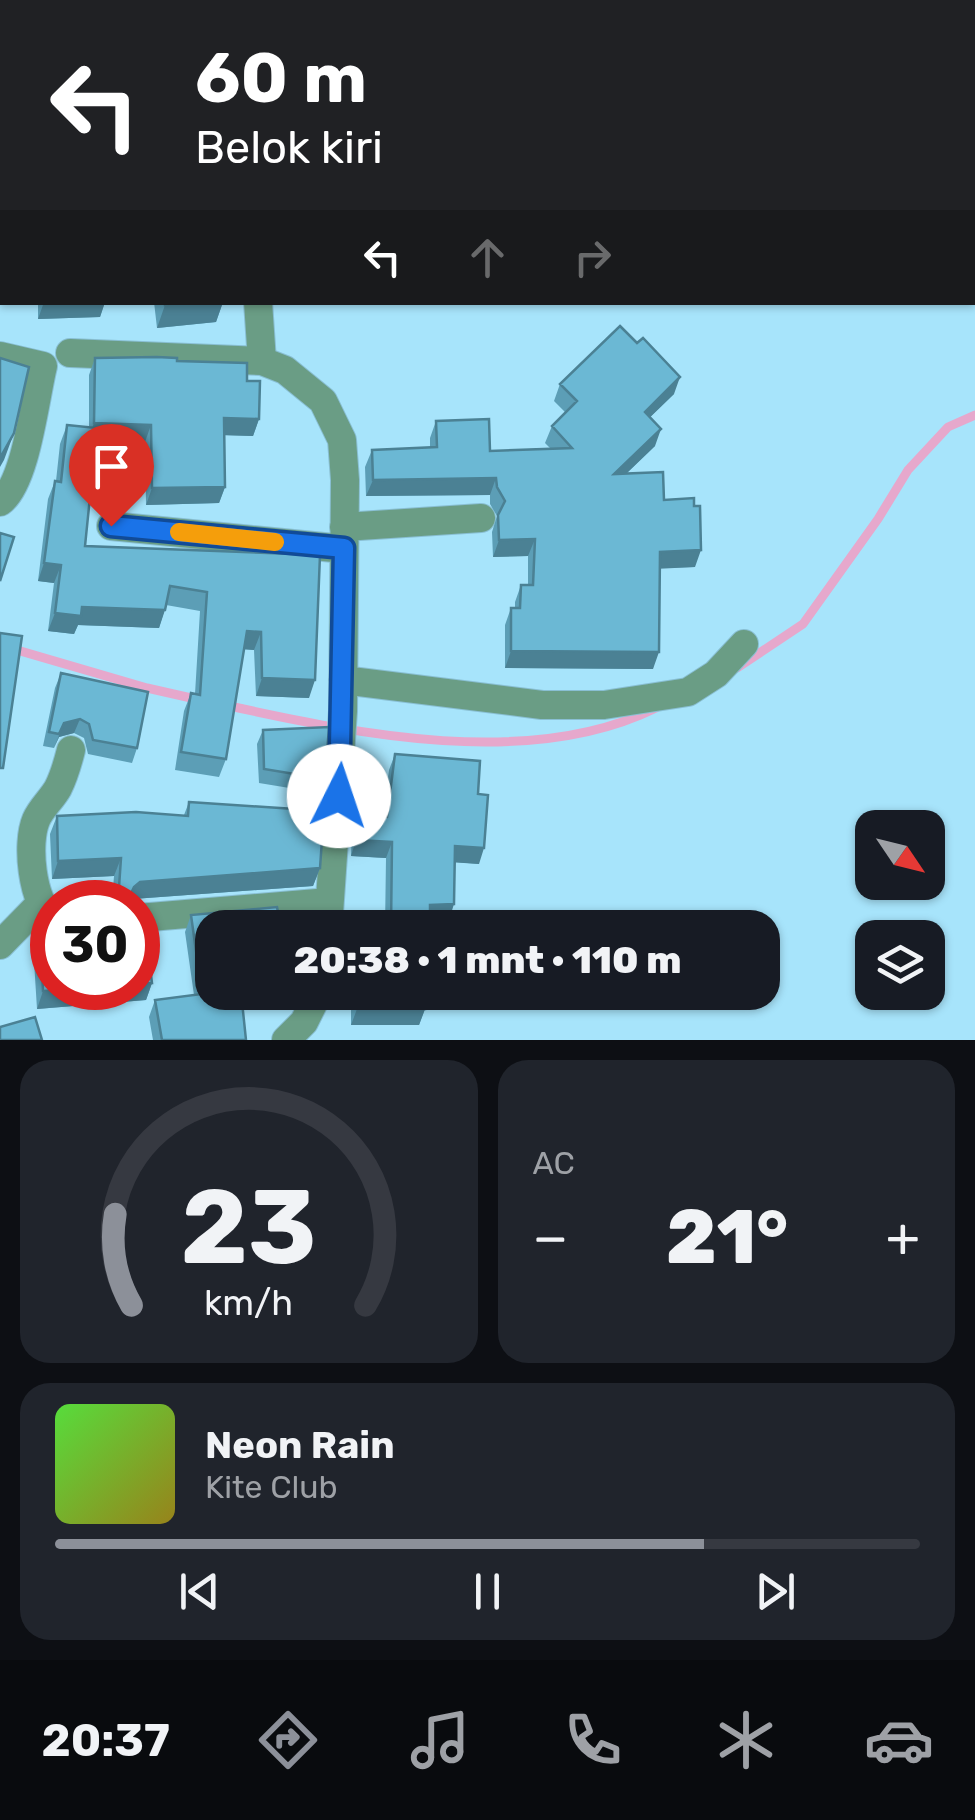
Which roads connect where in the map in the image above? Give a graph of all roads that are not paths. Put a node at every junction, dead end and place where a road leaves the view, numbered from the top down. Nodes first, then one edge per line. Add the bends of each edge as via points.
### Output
1 (258, 305) edge
2 (70, 353) dead end
3 (0, 356) edge
4 (262, 361) junction
5 (0, 502) edge
6 (481, 518) dead end
7 (111, 526) dead end
8 (344, 538) junction
9 (744, 644) dead end
10 (343, 680) junction
11 (72, 750) dead end
12 (35, 880) edge
13 (328, 910) edge
14 (195, 917) edge
15 (160, 918) edge
16 (30, 923) edge
17 (0, 945) edge
18 (310, 1010) edge
19 (286, 1040) edge

1 - 4 street
2 - 4 street
3 - 5 street via 42,366 19,470
4 - 8 street via 285,370 323,401 342,440
6 - 8 street
7 - 8 street
8 - 10 street
9 - 10 street via 688,692 604,705 542,705
10 - 13 street
11 - 12 street via 33,830
14 - 15 street
16 - 17 street
18 - 19 street

